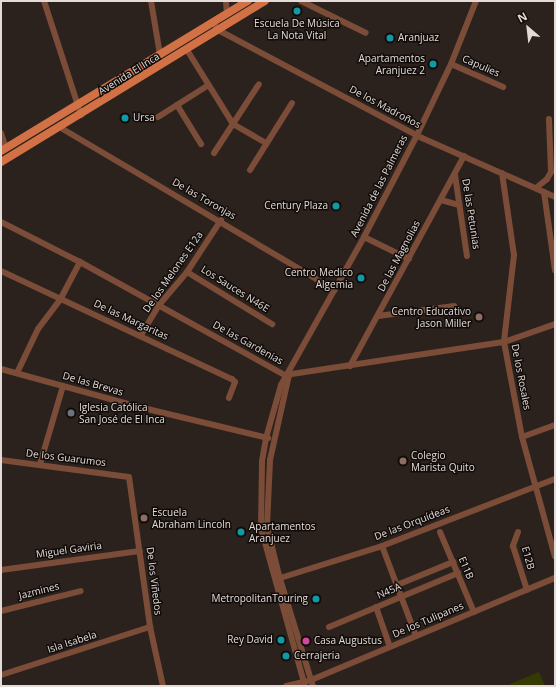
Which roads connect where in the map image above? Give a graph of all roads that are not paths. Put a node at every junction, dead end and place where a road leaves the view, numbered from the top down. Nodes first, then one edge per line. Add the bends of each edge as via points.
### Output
1 (44, 1) edge
2 (151, 1) edge
3 (226, 1) edge
4 (248, 1) edge
5 (265, 1) edge
6 (301, 1) edge
7 (476, 1) edge
8 (227, 14) junction
9 (213, 22) junction
10 (218, 30) junction
11 (366, 33) dead end
12 (187, 50) junction
13 (160, 55) junction
14 (451, 64) junction
15 (259, 84) dead end
16 (207, 86) junction
17 (503, 87) dead end
18 (292, 103) dead end
19 (177, 105) junction
20 (76, 106) junction
21 (81, 115) junction
22 (158, 117) dead end
23 (549, 119) dead end
24 (233, 124) junction
25 (61, 128) junction
26 (1, 133) edge
27 (417, 135) junction
28 (266, 143) junction
29 (201, 144) dead end
30 (3, 150) edge
31 (214, 153) dead end
32 (464, 156) junction
33 (1, 162) edge
34 (250, 170) dead end
35 (502, 173) junction
36 (455, 175) junction
37 (536, 188) junction
38 (544, 192) junction
39 (555, 197) edge
40 (441, 200) junction
41 (459, 205) junction
42 (221, 220) junction
43 (1, 222) edge
44 (364, 237) junction
45 (467, 256) dead end
46 (409, 259) junction
47 (80, 262) junction
48 (555, 270) edge
49 (1, 271) edge
50 (188, 272) junction
51 (336, 290) junction
52 (61, 298) junction
53 (159, 305) junction
54 (454, 306) dead end
55 (378, 316) junction
56 (272, 324) dead end
57 (555, 324) edge
58 (142, 335) junction
59 (504, 342) junction
60 (350, 366) junction
61 (1, 369) edge
62 (17, 373) junction
63 (289, 375) junction
64 (63, 386) junction
65 (229, 398) dead end
66 (555, 425) edge
67 (522, 437) junction
68 (266, 438) junction
69 (274, 439) junction
70 (1, 460) edge
71 (40, 464) junction
72 (129, 477) joint
73 (555, 479) edge
74 (534, 487) junction
75 (440, 532) dead end
76 (518, 532) dead end
77 (382, 546) junction
78 (140, 551) junction
79 (555, 557) edge
80 (453, 562) junction
81 (1, 570) edge
82 (458, 573) junction
83 (555, 578) edge
84 (276, 579) junction
85 (397, 585) junction
86 (527, 590) junction
87 (81, 591) dead end
88 (402, 597) junction
89 (376, 607) junction
90 (1, 611) edge
91 (474, 612) junction
92 (150, 627) junction
93 (329, 627) dead end
94 (416, 636) junction
95 (390, 647) junction
96 (1, 675) edge
97 (312, 683) edge
98 (304, 684) edge
99 (163, 686) edge
100 (286, 686) edge

1 - 20 street
2 - 13 street
3 - 8 street
4 - 8 main road, Avenida El Inca
5 - 10 main road, Avenida El Inca
6 - 11 street
7 - 14 street, Avenida de las Palmeras
8 - 9 main road, Avenida El Inca
9 - 10 street
9 - 13 main road, Avenida El Inca
10 - 12 main road, Avenida El Inca
10 - 27 street, De los Madroños
12 - 16 street
12 - 21 main road, Avenida El Inca
13 - 20 main road, Avenida El Inca
14 - 17 street, Capulies
14 - 27 street, Avenida de las Palmeras
15 - 24 street
16 - 19 street
16 - 24 street
18 - 28 street
19 - 22 street
19 - 29 street
20 - 21 street
20 - 30 main road, Avenida El Inca
21 - 25 main road, Avenida El Inca
23 - 37 street via 551,172
24 - 28 street
24 - 31 street
25 - 33 main road, Avenida El Inca
25 - 42 street, De las Toronjas
26 - 30 street
27 - 32 street, De los Madroños
27 - 44 street, Avenida de las Palmeras
28 - 34 street
32 - 35 street, De los Madroños
32 - 36 street, De las Magnolias
35 - 37 street, De los Madroños
35 - 59 street, De los Rosales via 514,256
36 - 40 street, De las Magnolias
36 - 41 street, De las Petunias
37 - 38 street, De los Madroños
38 - 39 street, De los Madroños
38 - 48 street
40 - 41 street
40 - 46 street, De las Magnolias
41 - 45 street, De las Petunias
42 - 50 street, De los Melones E12a
42 - 51 street, De las Toronjas
43 - 47 street, De las Gardenias
44 - 46 street
44 - 51 street, Avenida de las Palmeras
46 - 55 street, De las Magnolias
47 - 52 street
47 - 53 street, De las Gardenias
49 - 52 street, De las Margaritas
50 - 53 street, De los Melones E12a
50 - 56 street, Los Sauces N46E
51 - 63 street, Avenida de las Palmeras
52 - 58 street, De las Margaritas
52 - 62 street via 38,329
53 - 58 street, De los Melones E12a
53 - 63 street, De las Gardenias via 268,367
54 - 55 street
55 - 60 street, De las Magnolias
57 - 59 street, De las Gardenias
58 - 65 street, De las Margaritas via 234,380
59 - 60 street, De las Gardenias
59 - 67 street, De los Rosales
60 - 63 street, De las Gardenias
61 - 62 street, De las Brevas
62 - 64 street, De las Brevas
63 - 68 street, Avenida de las Palmeras via 281,385
63 - 69 street, Avenida de las Palmeras
64 - 68 street, De las Brevas
64 - 71 street
66 - 67 street
67 - 74 street, De los Rosales
68 - 69 street, De las Brevas
68 - 84 street, Avenida de las Palmeras via 262,462 261,528
69 - 84 street, Avenida de las Palmeras via 270,460 267,527
70 - 71 street, De los Guarumos
71 - 72 street, De los Guarumos
72 - 78 street, De los Viñedos
73 - 74 street, De las Orquídeas
74 - 77 street, De las Orquídeas
74 - 79 street, De los Rosales
75 - 80 street, E11B
76 - 86 street, E12B via 513,546
77 - 84 street, De las Orquídeas
77 - 85 street
78 - 81 street, Miguel Gaviria
78 - 92 street, De los Viñedos
80 - 82 street, E11B
80 - 85 street
82 - 88 street, N45A
82 - 91 street, E11B
83 - 86 street, De los Tulipanes
84 - 97 street, Avenida de las Palmeras
84 - 98 street, Avenida de las Palmeras
85 - 88 street
86 - 91 street, De los Tulipanes
87 - 90 street, Jazmines
88 - 89 street, N45A
88 - 94 street
89 - 93 street, N45A
89 - 95 street
91 - 94 street, De los Tulipanes
92 - 96 street, Isla Isabela
92 - 99 street, De los Viñedos
94 - 95 street, De los Tulipanes
95 - 97 street, De los Tulipanes
97 - 98 street, De los Tulipanes
98 - 100 street, De los Tulipanes

